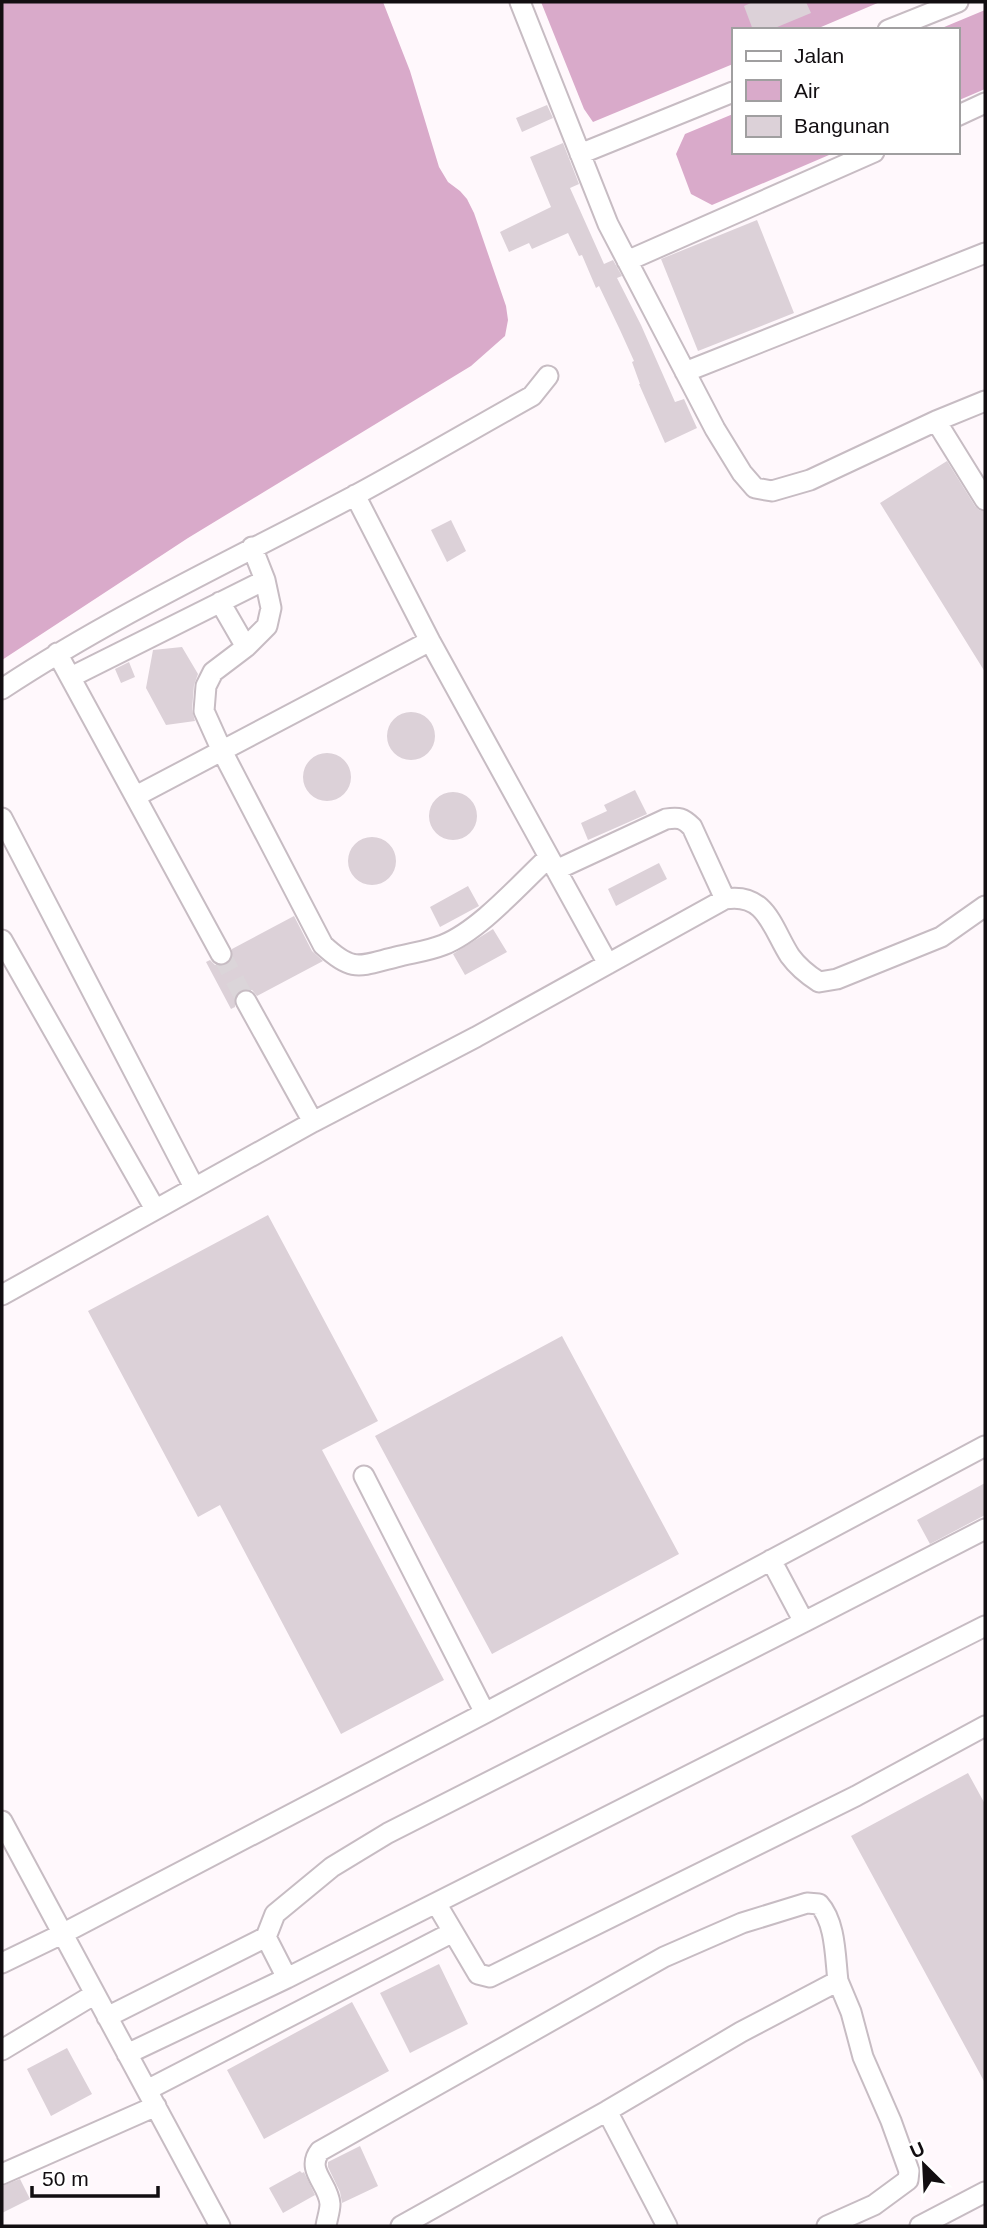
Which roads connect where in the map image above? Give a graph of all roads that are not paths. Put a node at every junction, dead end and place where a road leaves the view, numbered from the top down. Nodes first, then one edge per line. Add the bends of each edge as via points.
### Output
1 (520, 2) edge
2 (958, 2) edge
3 (893, 28) edge
4 (732, 92) edge
5 (985, 103) edge
6 (959, 115) edge
7 (580, 154) junction
8 (869, 154) edge
9 (985, 253) edge
10 (627, 261) junction
11 (685, 372) junction
12 (548, 376) dead end
13 (985, 401) edge
14 (936, 421) junction
15 (355, 495) junction
16 (985, 499) edge
17 (252, 547) junction
18 (265, 580) junction
19 (220, 602) junction
20 (430, 641) junction
21 (246, 647) junction
22 (57, 653) junction
23 (71, 677) junction
24 (2, 689) edge
25 (222, 751) junction
26 (136, 796) junction
27 (2, 818) edge
28 (553, 863) junction
29 (725, 899) junction
30 (985, 906) edge
31 (2, 940) edge
32 (221, 954) tunnel mouth
33 (608, 964) junction
34 (246, 1001) tunnel mouth
35 (313, 1122) junction
36 (194, 1187) junction
37 (155, 1209) junction
38 (2, 1295) edge
39 (985, 1446) edge
40 (363, 1476) dead end
41 (985, 1529) edge
42 (771, 1560) junction
43 (804, 1622) junction
44 (985, 1626) edge
45 (485, 1713) junction
46 (985, 1726) edge
47 (2, 1821) edge
48 (436, 1903) junction
49 (453, 1932) junction
50 (62, 1934) junction
51 (265, 1937) junction
52 (2, 1963) edge
53 (287, 1978) junction
54 (838, 1981) junction
55 (95, 1994) junction
56 (107, 2017) junction
57 (2, 2050) edge
58 (127, 2054) junction
59 (152, 2098) junction
60 (607, 2111) junction
61 (2, 2174) edge
62 (985, 2192) edge
63 (220, 2226) edge
64 (326, 2226) edge
65 (401, 2226) edge
66 (667, 2226) edge
67 (827, 2226) edge
68 (920, 2226) edge

1 - 7 street
2 - 3 street
4 - 7 street
5 - 6 street
7 - 10 street
8 - 10 street
9 - 11 street
10 - 11 street
11 - 14 street via 709,420 755,488 772,491 810,480
12 - 15 street via 532,396
13 - 14 street
14 - 16 street
15 - 17 street
15 - 20 street
17 - 18 street
17 - 22 street
18 - 19 street
18 - 21 street via 271,608 267,626
19 - 21 street
19 - 23 street
20 - 25 street
20 - 28 street
21 - 25 street via 213,672 206,686 204,711
22 - 23 street
22 - 24 street
23 - 26 street
25 - 26 street
25 - 28 street via 323,945 349,964 363,965 444,945 477,925
26 - 32 street
27 - 36 street
28 - 29 street via 676,817 692,827
28 - 33 street
29 - 30 street via 741,897 759,905 791,956 819,982 941,937
29 - 33 street
31 - 37 street
33 - 35 street
34 - 35 street
35 - 36 street
36 - 37 street
37 - 38 street
39 - 42 street
40 - 45 street
41 - 43 street
42 - 43 street
42 - 45 street
43 - 51 street via 388,1833 332,1867 275,1914
44 - 48 street
45 - 50 street
46 - 49 street via 856,1796 490,1977 478,1974
47 - 50 street
48 - 49 street
48 - 53 street
49 - 59 street
50 - 52 street
50 - 55 street
51 - 53 street
51 - 56 street
53 - 58 street
54 - 60 street
54 - 64 street via 833,1938 819,1904 807,1903 742,1923 664,1957 320,2151 314,2166 330,2203
54 - 67 street via 909,2171 908,2180 874,2205
55 - 56 street
55 - 57 street
56 - 58 street
58 - 59 street
59 - 61 street
59 - 63 street
60 - 65 street
60 - 66 street
62 - 68 street

